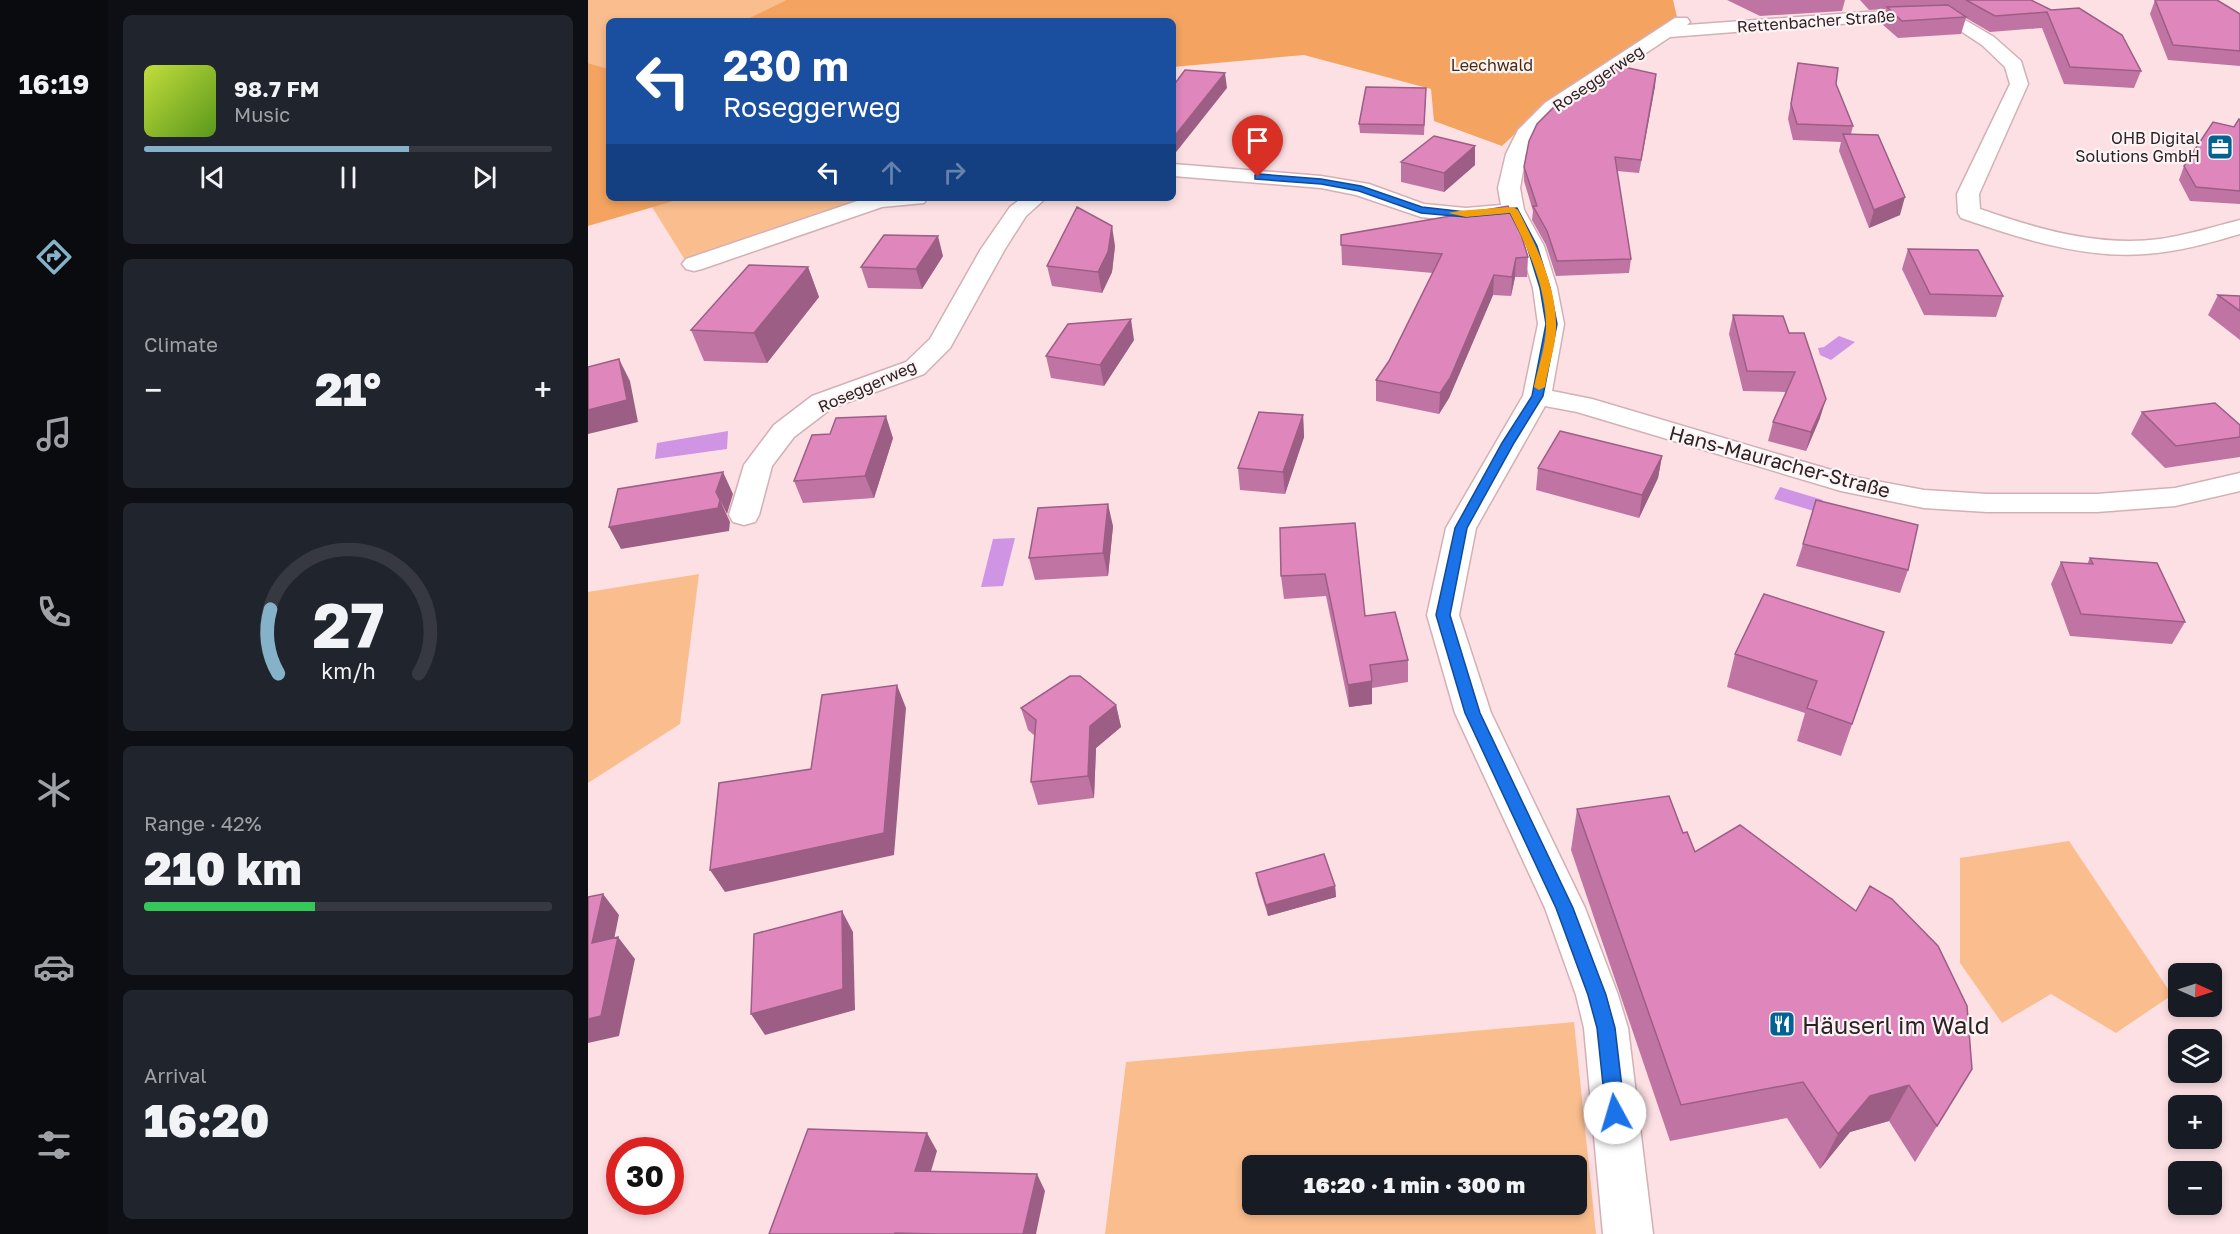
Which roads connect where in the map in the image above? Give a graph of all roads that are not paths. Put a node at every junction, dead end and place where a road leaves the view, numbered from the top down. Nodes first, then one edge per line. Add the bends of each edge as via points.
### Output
1 (1674, 27) joint
2 (1176, 170) edge
3 (879, 201) edge
4 (1031, 201) edge
5 (1513, 210) junction
6 (2240, 227) edge
7 (694, 264) dead end
8 (1537, 396) junction
9 (2240, 482) edge
10 (744, 515) dead end
11 (1628, 1234) edge

1 - 5 street, Roseggerweg via 1552,107 1525,134 1509,188
1 - 6 street, Rettenbacher Straße via 1948,15 2006,57 2014,66 2019,84 1968,194 1969,213 2000,225 2093,246 2132,248 2163,244
2 - 5 street via 1321,182 1361,189 1421,210 1466,214
3 - 7 street
4 - 10 street, Roseggerweg via 1018,212 993,249 941,343 915,368 822,402 784,431 758,465
5 - 8 street, Roseggerweg via 1532,246 1551,324
8 - 9 street, Hans-Mauracher-Straße via 1582,405 1851,484 1924,499 2097,502 2175,496
8 - 11 street, Roseggerweg via 1461,528 1443,615 1473,713 1565,908 1597,995 1606,1028

